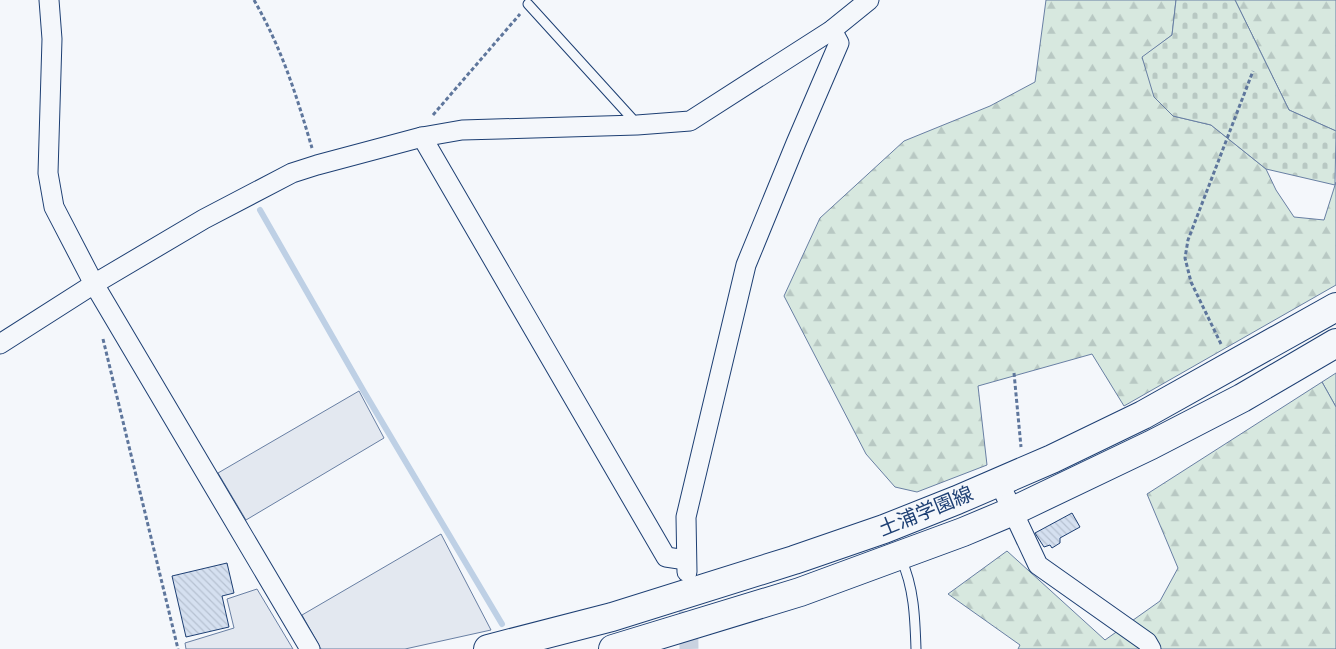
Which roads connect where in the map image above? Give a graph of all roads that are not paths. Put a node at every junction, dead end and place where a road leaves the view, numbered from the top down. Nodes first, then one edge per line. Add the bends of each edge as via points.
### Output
1 (50, 0) edge
2 (869, 0) edge
3 (528, 4) road end
4 (832, 30) junction
5 (637, 125) junction
6 (422, 137) junction
7 (94, 284) junction
8 (1336, 306) edge
9 (1336, 343) edge
10 (0, 344) edge
11 (999, 482) junction
12 (1013, 511) junction
13 (899, 557) junction
14 (310, 649) edge
15 (488, 649) edge
16 (613, 649) edge
17 (916, 649) edge
18 (1151, 649) edge

1 - 7 street via 48,173 54,207
2 - 4 street
3 - 5 lane
4 - 5 street via 690,121
4 - 6 street via 839,43 746,265 686,517 687,566 666,557
5 - 6 street via 462,130
6 - 7 street via 292,173 204,219
7 - 10 street
7 - 14 street
8 - 11 main road, 土浦学園線 via 1143,415
9 - 12 main road, 土浦学園線 via 1242,398
11 - 12 street
11 - 15 main road, 土浦学園線 via 884,529 794,560 612,617
12 - 13 main road, 土浦学園線
12 - 18 street via 1038,565 1147,642
13 - 16 main road, 土浦学園線 via 800,592
13 - 17 lane via 906,570 915,612

